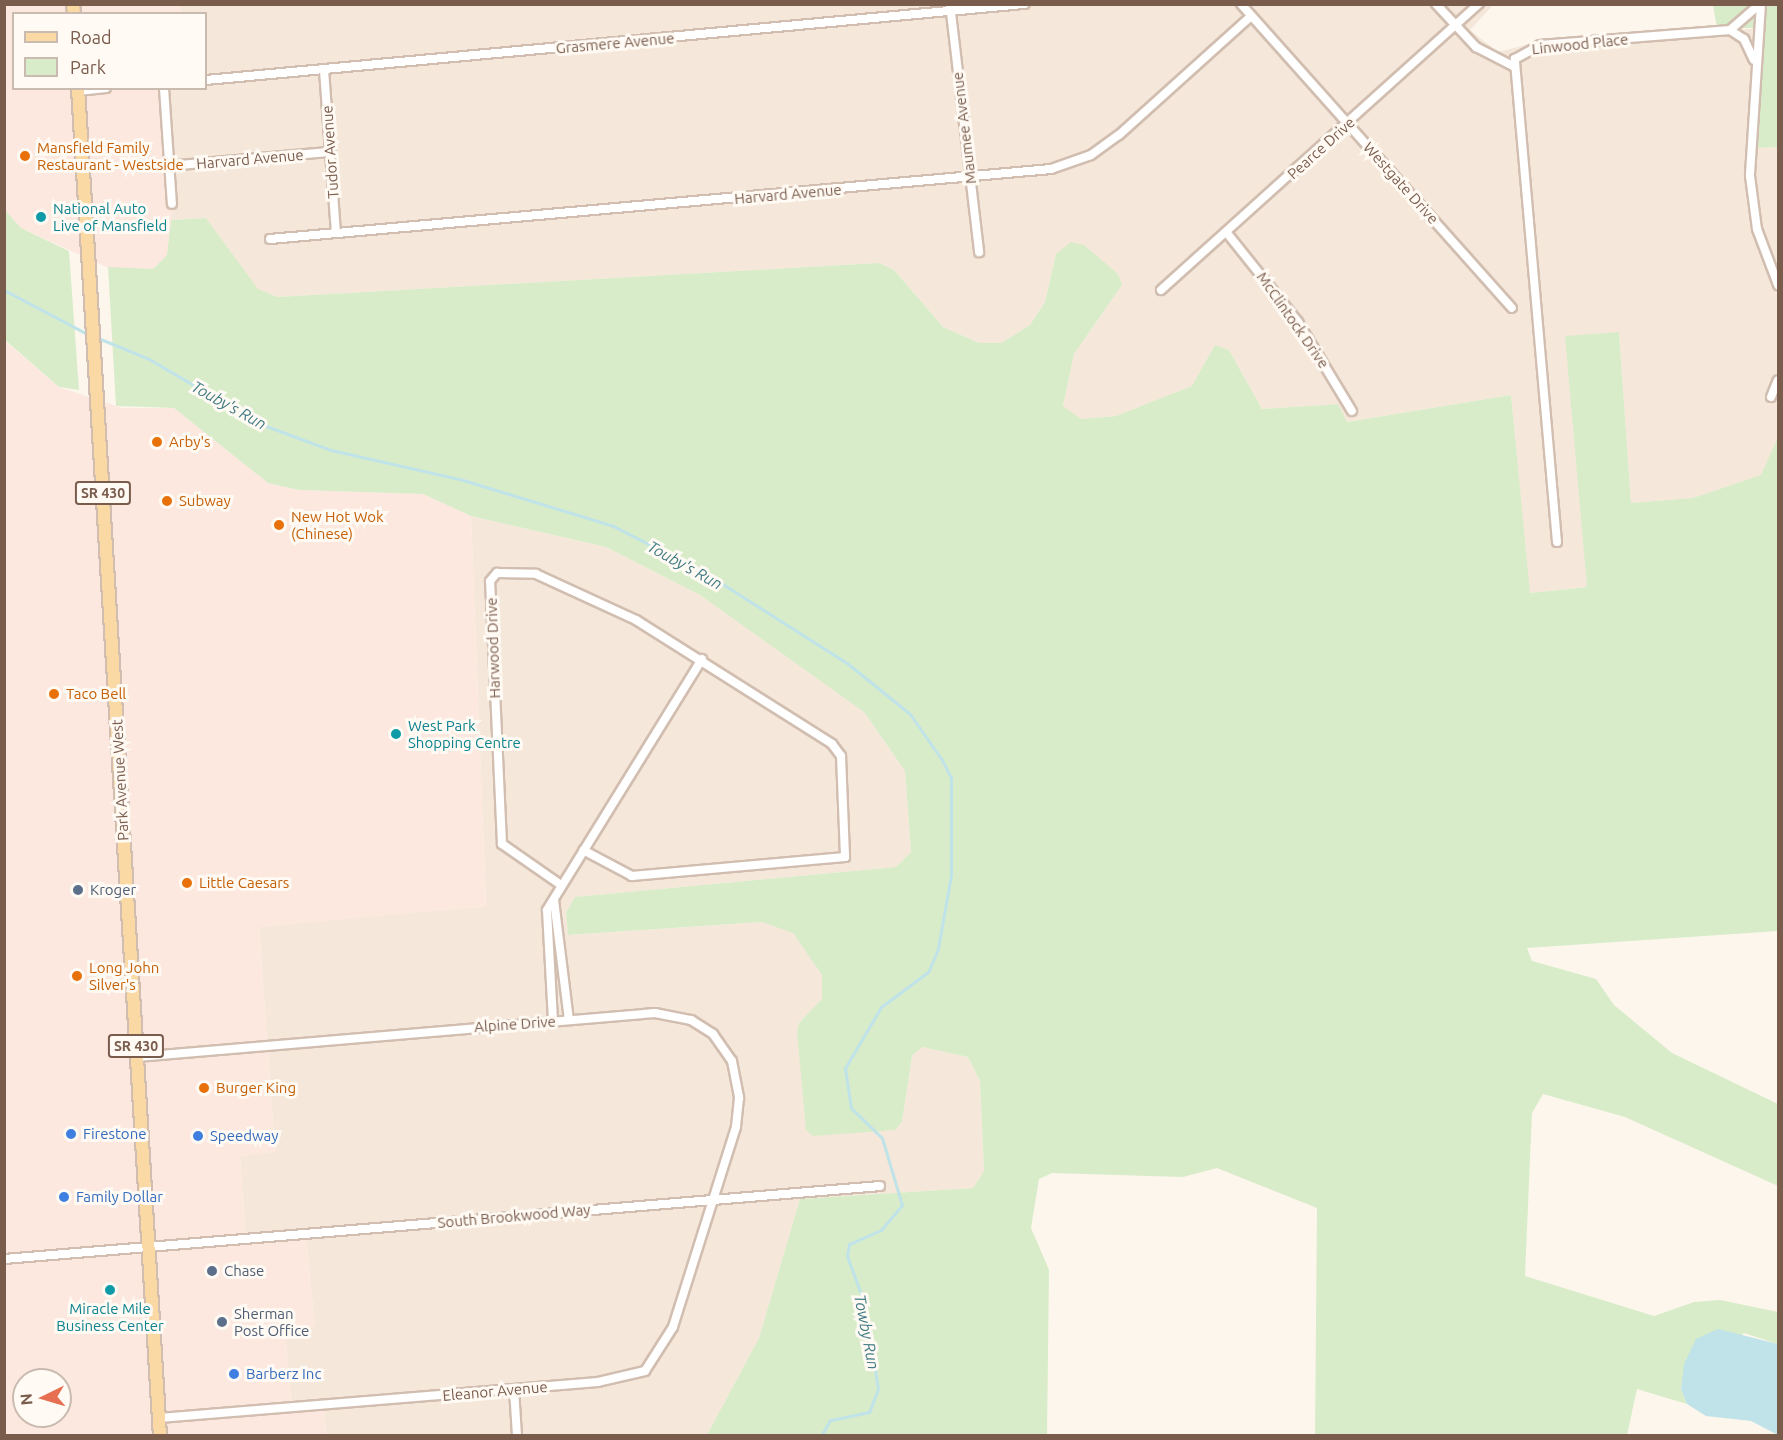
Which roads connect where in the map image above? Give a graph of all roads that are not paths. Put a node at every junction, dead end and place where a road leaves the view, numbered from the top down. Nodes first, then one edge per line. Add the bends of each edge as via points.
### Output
1 (1024, 4) edge
2 (1241, 4) edge
3 (1436, 4) edge
4 (1479, 4) edge
5 (1760, 4) edge
6 (950, 9) edge
7 (1251, 16) junction
8 (1455, 26) junction
9 (1730, 30) junction
10 (1755, 61) junction
11 (1513, 66) junction
12 (324, 70) junction
13 (207, 80) edge
14 (78, 90) edge
15 (164, 90) edge
16 (1348, 124) junction
17 (330, 153) junction
18 (170, 166) junction
19 (970, 178) junction
20 (172, 204) dead end
21 (336, 233) junction
22 (1227, 233) junction
23 (270, 239) dead end
24 (979, 252) dead end
25 (1779, 285) edge
26 (1161, 290) dead end
27 (1512, 308) dead end
28 (1779, 380) edge
29 (1771, 397) dead end
30 (1352, 411) dead end
31 (1557, 542) dead end
32 (702, 659) junction
33 (583, 850) junction
34 (561, 885) junction
35 (554, 900) junction
36 (569, 1020) junction
37 (553, 1021) junction
38 (137, 1057) junction
39 (880, 1186) dead end
40 (712, 1200) junction
41 (148, 1247) junction
42 (4, 1259) edge
43 (514, 1389) junction
44 (159, 1418) junction
45 (160, 1436) edge
46 (517, 1436) edge

1 - 6 street, Grasmere Avenue
2 - 7 street, Westgate Drive
3 - 8 street, Linwood Place
4 - 8 street, Pearce Drive
5 - 9 street
5 - 10 street
6 - 12 street, Grasmere Avenue
6 - 19 street, Maumee Avenue
7 - 16 street, Westgate Drive
7 - 19 street, Harvard Avenue via 1091,155 1051,170
8 - 11 street, Linwood Place via 1476,47
8 - 16 street, Pearce Drive
9 - 10 street via 1744,39
9 - 11 street, Linwood Place via 1540,45 1519,53
10 - 25 street via 1752,203
11 - 31 street
12 - 13 street, Grasmere Avenue
12 - 17 street, Tudor Avenue
14 - 38 main road, Park Avenue West / SR 430
15 - 18 street
16 - 22 street, Pearce Drive
16 - 27 street, Westgate Drive
17 - 18 street, Harvard Avenue
17 - 21 street, Tudor Avenue
18 - 20 street
19 - 21 street, Harvard Avenue
19 - 24 street, Maumee Avenue
21 - 23 street, Harvard Avenue
22 - 26 street, Pearce Drive
22 - 30 street, McClintock Drive via 1298,322
28 - 29 street
32 - 33 street
32 - 33 street, Harwood Drive via 838,750 847,854 632,876
32 - 34 street, Harwood Drive via 622,612 536,574 492,576 502,844
33 - 34 street
34 - 35 street
35 - 36 street
35 - 37 street via 544,929
36 - 37 street, Alpine Drive
36 - 40 street, Alpine Drive via 666,1014 697,1023 721,1043 736,1073 739,1112
37 - 38 street, Alpine Drive
38 - 41 main road, Park Avenue West / SR 430
39 - 40 street, South Brookwood Way
40 - 41 street, South Brookwood Way
40 - 43 street, Eleanor Avenue via 674,1327 654,1363 623,1379
41 - 42 street, South Brookwood Way
41 - 44 main road, Park Avenue West / SR 430
43 - 44 street, Eleanor Avenue
43 - 46 street
44 - 45 main road, Park Avenue West / SR 430

